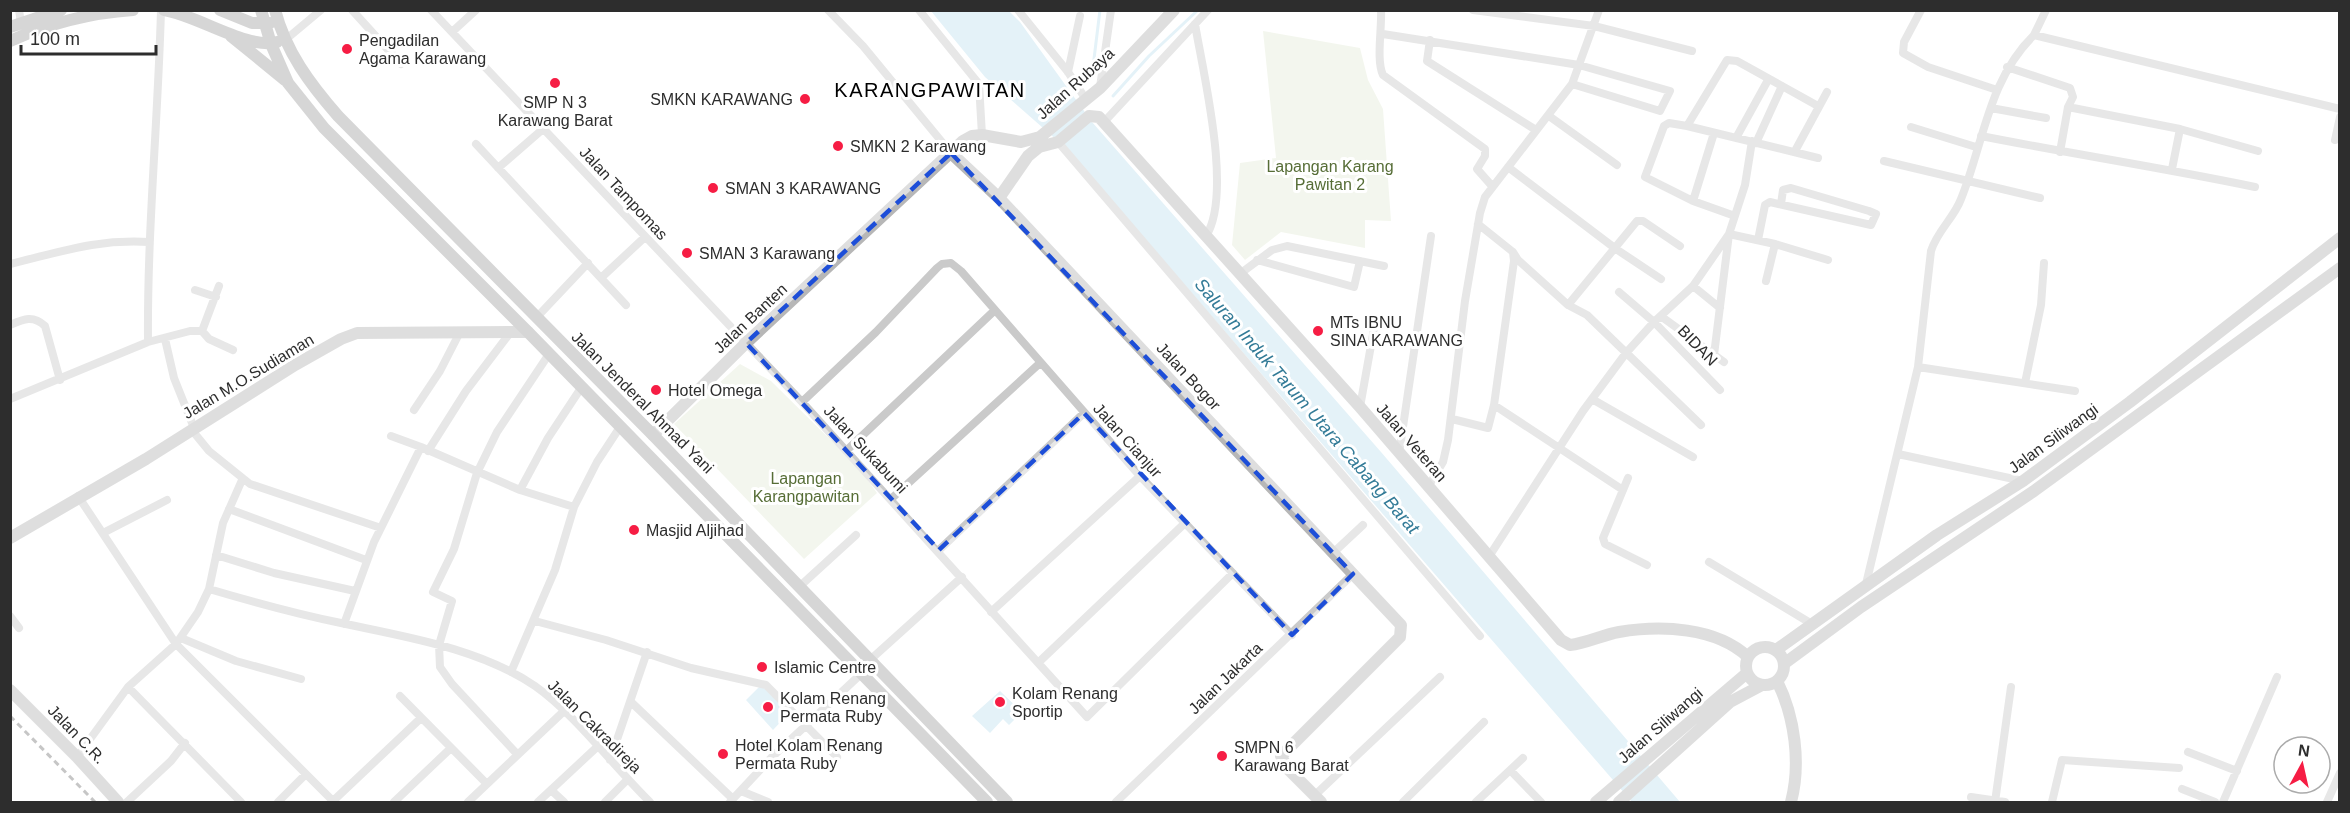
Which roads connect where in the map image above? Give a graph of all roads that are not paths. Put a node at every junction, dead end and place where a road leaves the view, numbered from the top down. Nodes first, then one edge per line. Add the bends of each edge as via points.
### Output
1 (61, 10) edge
2 (133, 10) edge
3 (162, 10) edge
4 (220, 10) edge
5 (261, 10) edge
6 (321, 10) edge
7 (352, 10) edge
8 (431, 10) edge
9 (476, 10) edge
10 (828, 10) edge
11 (919, 10) edge
12 (1018, 10) edge
13 (1111, 10) edge
14 (1174, 10) edge
15 (1208, 10) edge
16 (1381, 10) edge
17 (1473, 10) edge
18 (1599, 10) edge
19 (1921, 10) edge
20 (2046, 10) edge
21 (276, 16) edge
22 (1080, 16) dead end
23 (17, 20) edge
24 (265, 24) junction
25 (1194, 24) junction
26 (1594, 26) junction
27 (452, 32) junction
28 (228, 33) junction
29 (1383, 34) junction
30 (2034, 35) junction
31 (1430, 40) junction
32 (10, 41) edge
33 (284, 41) junction
34 (271, 44) junction
35 (1692, 51) dead end
36 (401, 64) dead end
37 (1579, 65) junction
38 (2007, 67) junction
39 (1068, 72) junction
40 (1768, 80) junction
41 (288, 83) junction
42 (1572, 84) junction
43 (1782, 86) junction
44 (1100, 87) junction
45 (1997, 90) junction
46 (1827, 92) dead end
47 (1082, 100) junction
48 (1818, 106) junction
49 (2068, 107) junction
50 (1990, 108) junction
51 (2340, 109) edge
52 (1549, 116) junction
53 (2340, 117) edge
54 (2046, 118) dead end
55 (1104, 122) junction
56 (1687, 126) junction
57 (1911, 127) dead end
58 (543, 129) junction
59 (2180, 129) junction
60 (1536, 130) junction
61 (1714, 133) junction
62 (982, 135) junction
63 (1981, 136) junction
64 (1736, 138) junction
65 (2335, 140) dead end
66 (1058, 142) junction
67 (1754, 142) junction
68 (476, 144) dead end
69 (1976, 147) junction
70 (1795, 151) junction
71 (2258, 151) dead end
72 (2060, 152) junction
73 (951, 153) junction
74 (1818, 158) dead end
75 (1884, 161) dead end
76 (1617, 165) dead end
77 (1508, 167) junction
78 (498, 168) junction
79 (2172, 169) junction
80 (1966, 182) junction
81 (1492, 186) junction
82 (2255, 187) dead end
83 (999, 198) junction
84 (2040, 198) dead end
85 (1693, 201) junction
86 (1781, 204) junction
87 (1735, 216) junction
88 (1478, 224) junction
89 (1729, 234) junction
90 (1206, 236) junction
91 (1431, 236) dead end
92 (645, 237) junction
93 (2340, 238) edge
94 (1758, 240) junction
95 (150, 242) junction
96 (1774, 244) junction
97 (1680, 246) dead end
98 (1616, 249) junction
99 (1513, 252) junction
100 (1257, 260) junction
101 (1828, 260) dead end
102 (1360, 261) junction
103 (2044, 262) dead end
104 (588, 263) junction
105 (10, 264) edge
106 (1384, 266) dead end
107 (2340, 268) edge
108 (1241, 273) junction
109 (602, 277) junction
110 (1661, 279) dead end
111 (1766, 281) dead end
112 (219, 286) dead end
113 (1693, 286) junction
114 (195, 290) dead end
115 (1619, 292) dead end
116 (216, 297) junction
117 (626, 305) dead end
118 (1568, 305) junction
119 (1720, 308) junction
120 (995, 310) junction
121 (537, 317) junction
122 (1658, 319) junction
123 (1375, 323) dead end
124 (10, 325) edge
125 (202, 331) junction
126 (460, 332) junction
127 (528, 332) junction
128 (510, 333) junction
129 (165, 339) junction
130 (148, 342) junction
131 (746, 343) junction
132 (233, 350) dead end
133 (1626, 353) junction
134 (549, 354) junction
135 (1714, 355) junction
136 (1724, 362) dead end
137 (1040, 363) junction
138 (1918, 367) junction
139 (60, 380) junction
140 (2025, 383) junction
141 (581, 388) junction
142 (1720, 390) dead end
143 (2075, 391) dead end
144 (10, 399) edge
145 (1592, 399) junction
146 (802, 402) junction
147 (1494, 405) junction
148 (1360, 407) junction
149 (414, 410) dead end
150 (1084, 413) junction
151 (1452, 418) junction
152 (1701, 425) dead end
153 (620, 427) junction
154 (192, 428) junction
155 (653, 435) junction
156 (391, 436) dead end
157 (1560, 447) junction
158 (424, 448) junction
159 (846, 451) junction
160 (1399, 454) junction
161 (1898, 454) junction
162 (1693, 457) dead end
163 (477, 473) junction
164 (1140, 476) junction
165 (1628, 477) dead end
166 (242, 480) junction
167 (2023, 481) junction
168 (1428, 487) junction
169 (520, 490) junction
170 (1623, 490) junction
171 (78, 496) junction
172 (891, 499) junction
173 (167, 500) dead end
174 (574, 507) junction
175 (229, 509) junction
176 (1184, 524) junction
177 (1363, 525) dead end
178 (381, 528) junction
179 (103, 533) junction
180 (856, 535) dead end
181 (10, 538) edge
182 (939, 550) junction
183 (1334, 553) junction
184 (216, 555) junction
185 (1490, 555) junction
186 (366, 560) junction
187 (1709, 562) dead end
188 (1647, 565) dead end
189 (1233, 573) junction
190 (1353, 574) junction
191 (962, 578) junction
192 (1866, 584) junction
193 (800, 587) junction
194 (209, 589) junction
195 (355, 591) junction
196 (992, 612) junction
197 (10, 616) edge
198 (535, 621) junction
199 (344, 624) junction
200 (1812, 624) junction
201 (19, 628) dead end
202 (1292, 635) junction
203 (1480, 636) dead end
204 (179, 641) junction
205 (439, 645) junction
206 (1776, 650) junction
207 (647, 652) junction
208 (1748, 657) junction
209 (870, 660) junction
210 (1039, 662) junction
211 (1785, 663) junction
212 (511, 672) junction
213 (1747, 673) junction
214 (861, 674) junction
215 (1440, 676) dead end
216 (2277, 677) dead end
217 (301, 679) dead end
218 (1777, 681) junction
219 (1762, 685) junction
220 (128, 687) junction
221 (2011, 687) dead end
222 (10, 690) edge
223 (400, 696) dead end
224 (631, 702) junction
225 (563, 712) junction
226 (421, 718) junction
227 (1484, 722) dead end
228 (806, 726) junction
229 (185, 743) junction
230 (597, 747) junction
231 (451, 748) junction
232 (2188, 752) dead end
233 (516, 754) junction
234 (77, 757) junction
235 (837, 757) dead end
236 (1523, 758) dead end
237 (610, 760) junction
238 (2179, 768) dead end
239 (1510, 770) junction
240 (2237, 771) junction
241 (2340, 773) edge
242 (306, 774) junction
243 (627, 780) junction
244 (487, 784) junction
245 (2182, 789) dead end
246 (551, 790) junction
247 (741, 791) junction
248 (1971, 797) dead end
249 (1318, 799) edge
250 (731, 801) edge
251 (118, 802) edge
252 (127, 802) edge
253 (241, 802) edge
254 (278, 802) edge
255 (333, 802) edge
256 (394, 802) edge
257 (468, 802) edge
258 (538, 802) edge
259 (564, 802) edge
260 (605, 802) edge
261 (650, 802) edge
262 (768, 802) edge
263 (987, 802) edge
264 (1007, 802) edge
265 (1116, 802) edge
266 (1403, 802) edge
267 (1476, 802) edge
268 (1541, 802) edge
269 (1596, 802) edge
270 (1619, 802) edge
271 (1791, 802) edge
272 (1995, 802) edge
273 (2005, 802) edge
274 (2052, 802) edge
275 (2216, 802) edge
276 (2223, 802) edge
277 (2327, 802) edge

1 - 23 main road
2 - 32 main road via 65,20
3 - 28 main road via 181,13
3 - 95 street
4 - 24 main road
5 - 24 main road, Jalan Jenderal Ahmad Yani
6 - 33 street
7 - 36 street
8 - 27 street, Jalan Tampomas
9 - 27 street
10 - 73 street via 863,46
11 - 62 street via 979,84
12 - 39 street
13 - 44 street
14 - 44 street, Jalan Rubaya
15 - 25 street
16 - 29 street
17 - 26 street
18 - 26 street
19 - 45 street via 1908,33 1903,53 1929,67
20 - 30 street
21 - 24 main road
21 - 33 main road, Jalan Jenderal Ahmad Yani
22 - 39 street
24 - 34 main road, Jalan Jenderal Ahmad Yani
25 - 55 street
25 - 90 street via 1212,118 1215,161 1216,208
26 - 35 street
26 - 37 street
27 - 58 street, Jalan Tampomas
28 - 34 main road
28 - 41 main road
29 - 31 street
29 - 81 street via 1379,67 1383,75 1485,149 1477,169
30 - 38 street
30 - 51 street
31 - 37 street
31 - 60 street via 1427,61
33 - 34 main road
33 - 121 main road, Jalan Jenderal Ahmad Yani via 338,116
34 - 41 main road, Jalan Jenderal Ahmad Yani
37 - 42 street
37 - 42 street via 1670,91 1660,111
38 - 45 street
38 - 49 street via 2070,88 2073,97
39 - 47 street
40 - 43 street
40 - 56 street via 1737,61 1727,60
40 - 64 street
41 - 127 main road, Jalan Jenderal Ahmad Yani via 324,128
42 - 52 street
43 - 48 street
43 - 67 street
44 - 47 street, Jalan Rubaya
45 - 50 street
46 - 48 street
47 - 62 street, Jalan Rubaya via 1034,140 1021,142
48 - 70 street
49 - 59 street
49 - 72 street
50 - 54 street
50 - 63 street
52 - 60 street
52 - 76 street
53 - 65 street
55 - 66 street, Jalan Rubaya via 1089,116
55 - 90 street, Jalan Veteran
56 - 61 street
56 - 85 street via 1664,126 1645,175
57 - 69 street
58 - 78 street
58 - 92 street, Jalan Tampomas
59 - 71 street
59 - 79 street
60 - 77 street
61 - 64 street
61 - 85 street
62 - 73 street via 972,136
63 - 69 street
63 - 72 street
64 - 67 street
66 - 83 street, Jalan Rubaya via 1039,147 1028,156
66 - 203 street
67 - 70 street
67 - 87 street
68 - 78 street
69 - 80 street
70 - 74 street
72 - 79 street
73 - 83 street, Jalan Bogor
73 - 131 street, Jalan Banten
75 - 80 street
77 - 81 street
77 - 98 street
78 - 104 street
79 - 82 street
80 - 84 street
80 - 138 street via 1960,201 1931,251
81 - 88 street
83 - 183 street, Jalan Bogor
85 - 87 street
86 - 86 street via 1783,190 1791,188 1869,211 1876,214 1876,220 1871,225
86 - 94 street via 1765,205
87 - 89 street
88 - 99 street
88 - 151 street
89 - 94 street
89 - 113 street
89 - 119 street
90 - 108 street, Jalan Veteran
91 - 160 street
92 - 109 street
92 - 131 street, Jalan Tampomas
93 - 167 street, Jalan Siliwangi
94 - 96 street
95 - 105 street via 70,247
95 - 130 street
96 - 101 street
96 - 111 street
97 - 98 street via 1640,220
98 - 110 street
98 - 118 street
99 - 118 street
99 - 147 street
100 - 102 street via 1287,246
100 - 102 street via 1354,287
100 - 108 street
102 - 106 street
103 - 140 street via 2041,305
104 - 109 street
104 - 121 street
107 - 211 street, Jalan Siliwangi via 2034,491
108 - 148 street, Jalan Veteran
109 - 117 street
112 - 116 street
113 - 119 street
113 - 122 street
114 - 116 street
115 - 122 street
116 - 125 street
118 - 133 street via 1587,315
119 - 135 street
120 - 137 street, Jalan Cianjur
120 - 146 street, Jalan Cianjur via 962,271 947,262
120 - 159 street
121 - 155 main road, Jalan Jenderal Ahmad Yani
122 - 133 street
122 - 135 street
122 - 142 street, BIDAN
123 - 148 street
124 - 139 street via 32,319 45,326
125 - 129 street
125 - 132 street via 209,339
126 - 128 street, Jalan M.O.Sudiaman
126 - 149 street
126 - 154 street, Jalan M.O.Sudiaman via 357,333
127 - 128 street, Jalan M.O.Sudiaman
127 - 134 main road, Jalan Jenderal Ahmad Yani
128 - 158 street
129 - 130 street
129 - 154 street
130 - 139 street
131 - 146 street, Jalan Sukabumi
131 - 155 street, Jalan Banten
133 - 145 street
133 - 152 street
134 - 141 main road, Jalan Jenderal Ahmad Yani
134 - 163 street via 507,413
135 - 136 street
137 - 150 street, Jalan Cianjur
137 - 172 street
138 - 140 street
138 - 161 street via 1902,423
139 - 144 street
140 - 143 street
141 - 153 main road, Jalan Jenderal Ahmad Yani
141 - 169 street
145 - 157 street
145 - 162 street
146 - 159 street, Jalan Sukabumi
147 - 151 street via 1488,428
147 - 157 street
148 - 160 street, Jalan Veteran
150 - 164 street, Jalan Cianjur
150 - 182 street
151 - 168 street via 1443,462
153 - 174 street
153 - 214 main road, Jalan Jenderal Ahmad Yani
154 - 166 street via 209,451
154 - 171 street, Jalan M.O.Sudiaman via 146,459
155 - 193 main road, Jalan Jenderal Ahmad Yani
156 - 158 street
157 - 170 street
157 - 185 street
158 - 163 street
158 - 178 street
159 - 172 street, Jalan Sukabumi
160 - 168 street, Jalan Veteran
161 - 167 street
161 - 192 street
163 - 169 street
163 - 205 street via 454,549 434,590 452,601
164 - 176 street, Jalan Cianjur
164 - 196 street
165 - 170 street
166 - 175 street
166 - 178 street
167 - 192 street, Jalan Siliwangi
168 - 185 street, Jalan Veteran
169 - 174 street
170 - 188 street via 1603,538 1605,544
171 - 179 street
171 - 181 street, Jalan M.O.Sudiaman
172 - 182 street, Jalan Sukabumi
173 - 179 street
174 - 198 street
175 - 184 street
175 - 186 street
176 - 189 street, Jalan Cianjur
176 - 210 street
177 - 183 street
178 - 186 street
179 - 204 street
180 - 193 street
182 - 191 street, Jalan Sukabumi
183 - 190 street, Jalan Bogor
184 - 194 street
184 - 195 street
185 - 208 street, Jalan Veteran via 1567,644 1619,632 1677,630 1702,633 1732,645
186 - 195 street
187 - 200 street
189 - 202 street, Jalan Cianjur
189 - 210 street, Jalan Sukabumi via 1087,717
190 - 202 street, Jalan Jakarta
190 - 249 street, Jalan Bogor via 1401,625 1400,637 1281,756
191 - 196 street, Jalan Sukabumi
191 - 209 street
192 - 200 street, Jalan Siliwangi
193 - 209 main road, Jalan Jenderal Ahmad Yani
194 - 199 street, Jalan Cakradireja
194 - 204 street
195 - 199 street
196 - 210 street, Jalan Sukabumi
197 - 201 street
198 - 207 street
198 - 212 street
199 - 205 street, Jalan Cakradireja
200 - 206 street, Jalan Siliwangi
202 - 265 street, Jalan Jakarta
204 - 217 street
204 - 220 street
204 - 242 street
205 - 212 street, Jalan Cakradireja
205 - 233 street via 443,673
206 - 208 street via 1760,647
206 - 211 street
207 - 224 street
207 - 228 street via 691,668 766,685
208 - 213 street
209 - 264 main road, Jalan Jenderal Ahmad Yani
211 - 218 street via 1783,675
212 - 225 street, Jalan Cakradireja via 537,688
213 - 219 street
213 - 269 street, Jalan Siliwangi
214 - 228 street
214 - 263 main road, Jalan Jenderal Ahmad Yani
215 - 249 street
216 - 240 street
218 - 219 street
218 - 271 street via 1792,727 1795,771
219 - 270 street, Jalan Siliwangi via 1730,702
220 - 229 street
220 - 234 street
221 - 272 street
222 - 234 street, Jalan C.R.
223 - 226 street
224 - 237 street
224 - 250 street
225 - 230 street, Jalan Cakradireja
225 - 233 street
226 - 231 street
226 - 255 street
227 - 266 street
228 - 235 street
228 - 247 street
229 - 252 street
229 - 253 street
230 - 237 street, Jalan Cakradireja
230 - 246 street
231 - 244 street
231 - 256 street
232 - 240 street
233 - 244 street
234 - 251 street, Jalan C.R.
236 - 239 street
237 - 243 street, Jalan Cakradireja
238 - 274 street via 2062,760
239 - 267 street
239 - 268 street
240 - 276 street
241 - 277 street
242 - 254 street
242 - 255 street
243 - 260 street
243 - 261 street, Jalan Cakradireja
244 - 257 street
245 - 275 street
246 - 258 street
246 - 259 street
247 - 250 street
247 - 262 street
248 - 272 street
272 - 273 street

